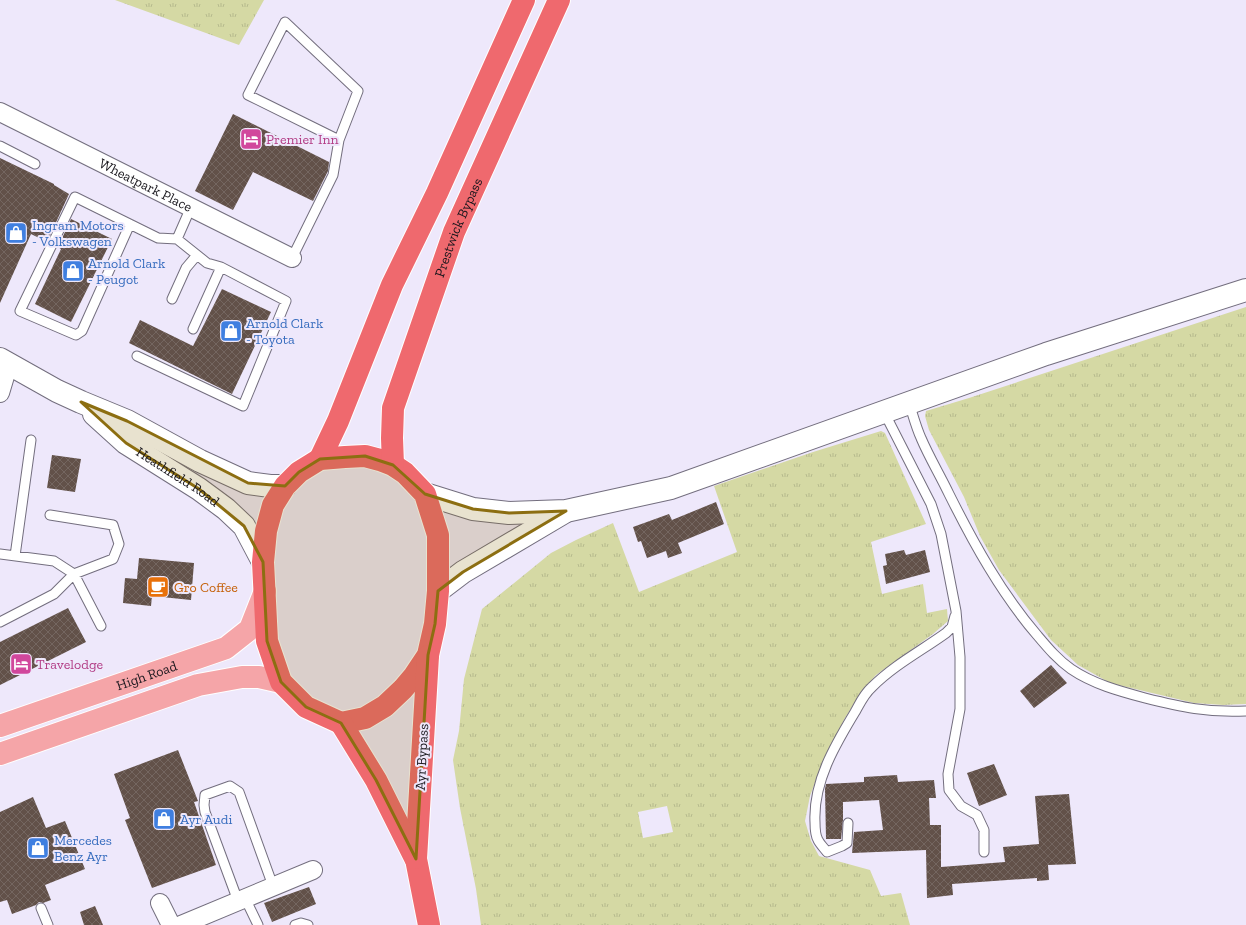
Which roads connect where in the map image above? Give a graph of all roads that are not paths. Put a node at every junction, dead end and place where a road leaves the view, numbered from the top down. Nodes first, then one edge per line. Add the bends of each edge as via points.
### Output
1 (524, 0) edge
2 (559, 0) edge
3 (0, 112) edge
4 (339, 140) junction
5 (0, 146) edge
6 (35, 164) dead end
7 (191, 207) junction
8 (130, 224) junction
9 (177, 239) junction
10 (197, 255) junction
11 (292, 258) joint
12 (221, 267) junction
13 (1246, 290) edge
14 (172, 299) dead end
15 (193, 329) dead end
16 (137, 356) dead end
17 (4, 361) edge
18 (0, 392) edge
19 (81, 402) junction
20 (909, 403) junction
21 (884, 412) junction
22 (31, 440) dead end
23 (320, 459) junction
24 (393, 465) junction
25 (285, 486) junction
26 (425, 494) junction
27 (566, 511) junction
28 (50, 515) dead end
29 (0, 554) edge
30 (15, 556) junction
31 (263, 562) junction
32 (74, 574) junction
33 (265, 591) junction
34 (438, 591) junction
35 (956, 611) junction
36 (0, 622) edge
37 (101, 626) dead end
38 (428, 655) junction
39 (281, 682) junction
40 (1246, 710) edge
41 (341, 723) junction
42 (0, 726) edge
43 (0, 754) edge
44 (848, 823) dead end
45 (984, 852) dead end
46 (416, 859) junction
47 (313, 870) dead end
48 (273, 886) junction
49 (241, 900) junction
50 (160, 903) dead end
51 (41, 908) dead end
52 (48, 925) edge
53 (171, 925) edge
54 (181, 925) edge
55 (258, 925) edge
56 (296, 925) edge
57 (308, 925) edge
58 (429, 925) edge

1 - 23 highway via 437,193 392,285 338,421
2 - 24 highway, Prestwick Bypass via 454,232 393,408
3 - 7 street, Wheatpark Place
4 - 4 lane via 358,91 285,22 248,95
4 - 11 lane via 333,175
5 - 6 lane
7 - 9 lane
7 - 11 street, Wheatpark Place
8 - 8 lane via 75,197 20,311 76,335 82,331
8 - 9 lane via 158,238
9 - 10 lane
10 - 12 lane via 206,264
10 - 14 lane via 186,268
12 - 15 lane
12 - 16 lane via 286,301 243,406
13 - 20 main road via 1046,354
17 - 18 street
17 - 19 main road, Heathfield Road
19 - 25 main road, Heathfield Road via 126,421 200,461 248,483
19 - 31 main road, Heathfield Road via 126,443 226,509 244,526
20 - 21 main road
20 - 40 lane via 921,438 973,541 999,584 1058,659 1091,680 1127,693 1196,710
21 - 27 main road via 671,488
21 - 35 lane via 931,504 941,534
22 - 30 lane
23 - 24 highway via 365,456
23 - 25 highway via 299,472
24 - 26 highway via 405,473
25 - 31 highway via 273,506 266,531
26 - 27 main road via 473,509 509,513
26 - 34 highway via 438,535
27 - 34 main road via 484,558
28 - 32 lane via 113,525 119,544 113,559
29 - 30 lane
30 - 32 lane via 54,561
31 - 33 highway
32 - 36 lane via 54,594
32 - 37 lane
33 - 39 highway via 267,641
33 - 42 main road, High Road via 250,629 226,648
34 - 38 highway via 435,624
35 - 44 lane via 952,627 946,633 894,668 871,688 841,736 822,775 816,796 816,834 827,852 847,843
35 - 45 lane via 961,691 948,774 949,790 961,806 978,815 984,830
38 - 41 highway via 414,676 385,706 365,718
38 - 46 highway, Ayr Bypass
39 - 41 highway via 306,707
39 - 43 main road, High Road via 259,677 242,677 198,685
41 - 46 highway, Ayr Bypass via 376,780
46 - 58 highway, Ayr Bypass
47 - 48 street
48 - 49 street
48 - 49 lane via 239,792 230,786 205,795 205,812
49 - 54 street
49 - 55 lane
50 - 53 street
51 - 52 lane
56 - 57 lane

